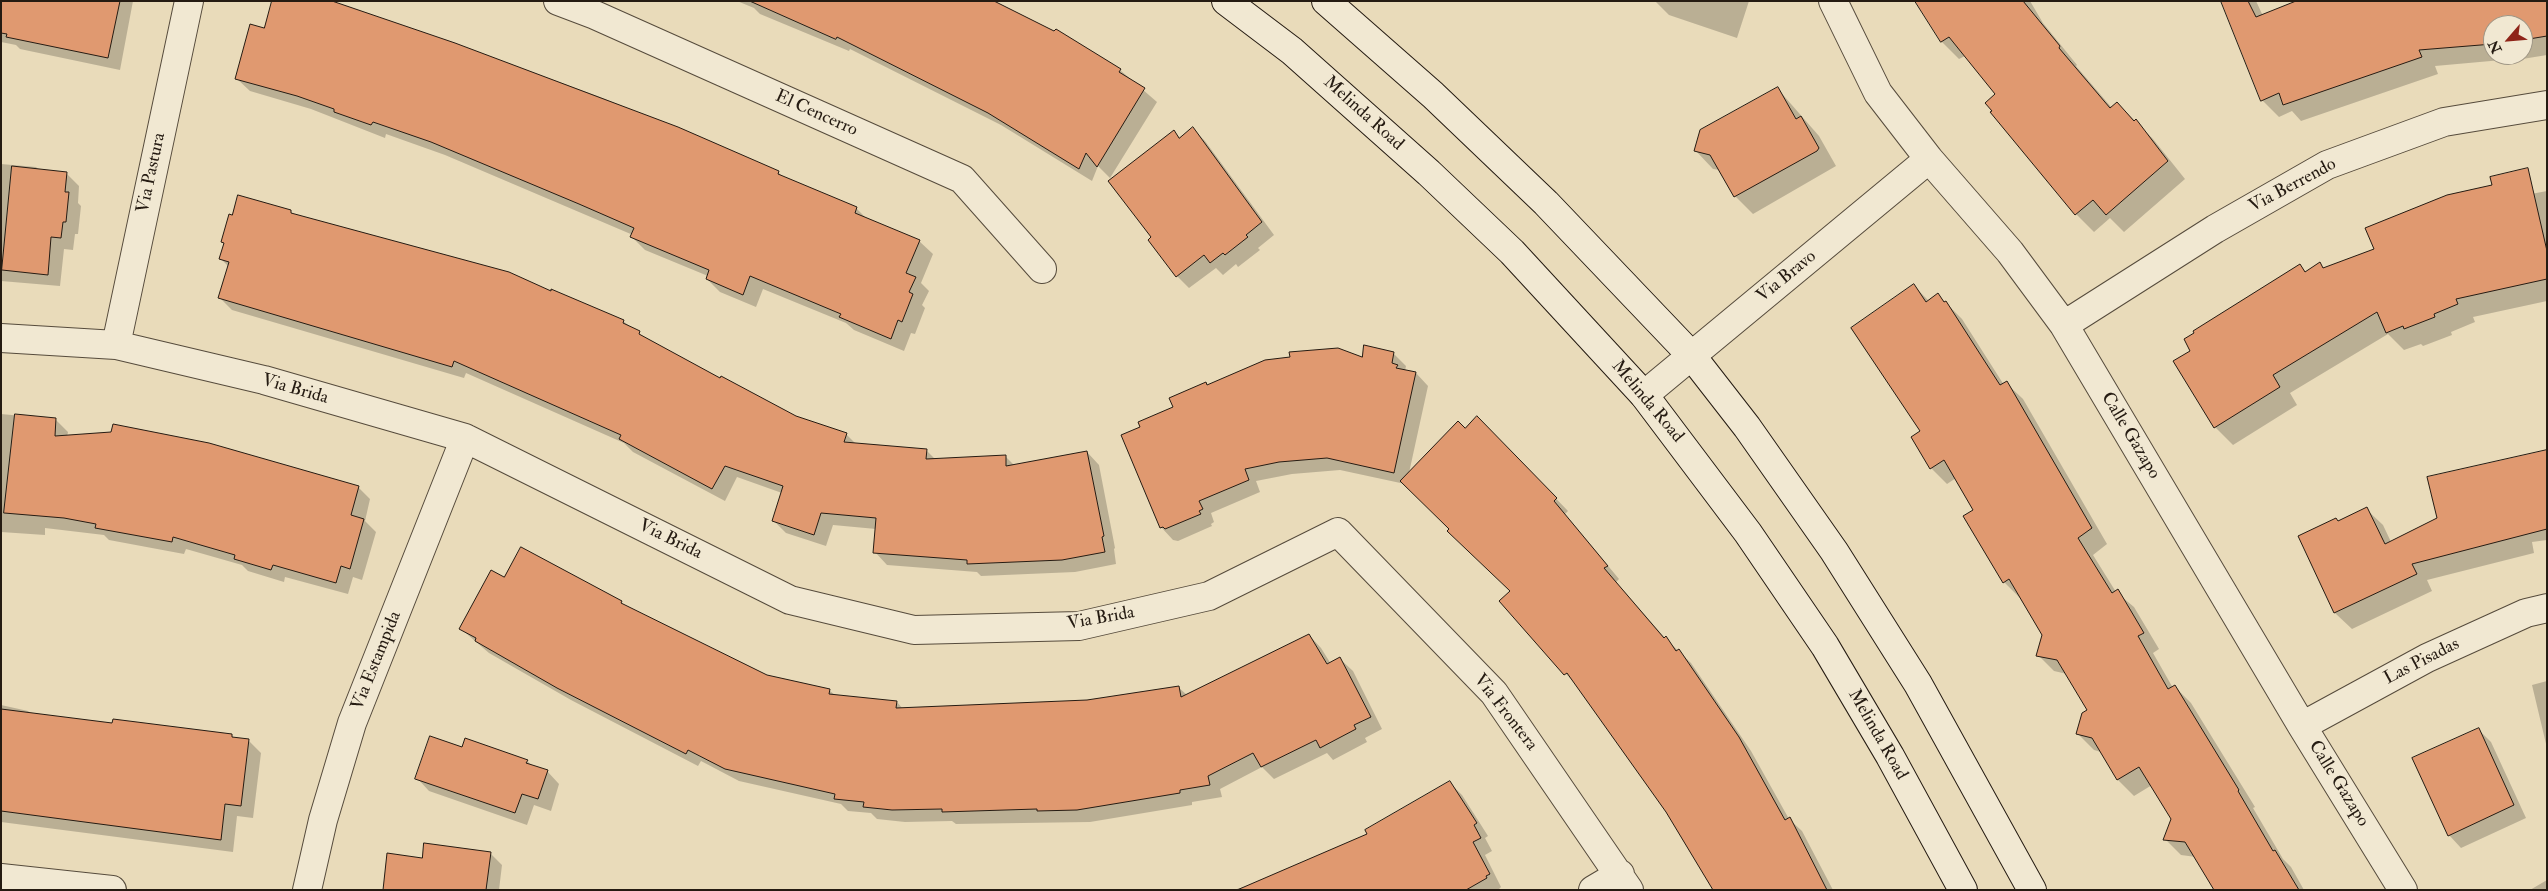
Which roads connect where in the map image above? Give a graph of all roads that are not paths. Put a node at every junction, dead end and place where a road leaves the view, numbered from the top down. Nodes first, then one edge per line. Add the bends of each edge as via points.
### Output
1 (189, 1) edge
2 (558, 1) edge
3 (1226, 1) edge
4 (1326, 1) edge
5 (1833, 1) edge
6 (2547, 105) edge
7 (1929, 159) junction
8 (1042, 270) dead end
9 (2064, 325) junction
10 (1, 338) edge
11 (116, 345) junction
12 (1691, 356) junction
13 (1644, 395) junction
14 (465, 438) junction
15 (1338, 532) joint
16 (2547, 608) edge
17 (2302, 726) junction
18 (1, 878) edge
19 (1625, 882) edge
20 (112, 890) edge
21 (307, 890) edge
22 (1593, 890) edge
23 (1963, 890) edge
24 (2032, 890) edge
25 (2403, 890) edge

1 - 11 street, Via Pastura
2 - 8 street, El Cencerro via 962,179
3 - 13 street, Melinda Road via 1292,51 1429,173 1512,252
4 - 12 street via 1433,95 1546,203
5 - 7 street, Calle Gazapo via 1878,93
6 - 9 street, Via Berrendo via 2444,122 2327,165 2215,228
7 - 9 street, Calle Gazapo via 2010,252
7 - 12 street, Via Bravo
9 - 17 street, Calle Gazapo
10 - 11 street, Via Brida
11 - 14 street, Via Brida via 264,380
12 - 13 street, Via Bravo
12 - 24 street via 1747,427 1834,551 1918,684
13 - 23 street, Melinda Road via 1748,533 1825,646
14 - 15 street, Via Brida via 790,600 914,630 1079,626 1209,596
14 - 21 street, Via Estampida via 352,723 323,820
15 - 19 street, Via Frontera via 1494,692
16 - 17 street, Las Pisadas via 2526,613 2426,658
17 - 25 street, Calle Gazapo
18 - 20 street
19 - 22 street

